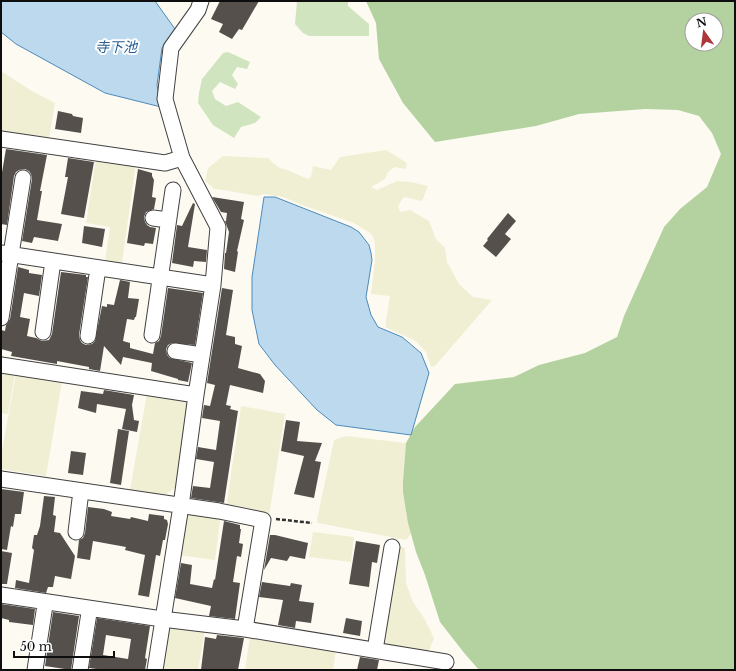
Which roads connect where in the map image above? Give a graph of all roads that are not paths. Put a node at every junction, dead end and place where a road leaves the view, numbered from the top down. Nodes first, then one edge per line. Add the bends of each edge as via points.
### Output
1 (201, 1) edge
2 (1, 139) edge
3 (182, 158) junction
4 (23, 178) dead end
5 (173, 190) dead end
6 (153, 218) dead end
7 (168, 220) junction
8 (6, 254) edge
9 (53, 261) junction
10 (98, 268) junction
11 (159, 277) junction
12 (213, 285) junction
13 (1, 318) edge
14 (43, 332) dead end
15 (152, 335) dead end
16 (88, 336) dead end
17 (175, 351) dead end
18 (202, 355) junction
19 (1, 365) edge
20 (196, 396) junction
21 (1, 479) edge
22 (81, 491) junction
23 (181, 506) junction
24 (76, 532) dead end
25 (392, 548) dead end
26 (1, 595) edge
27 (45, 605) dead end
28 (89, 613) dead end
29 (162, 619) junction
30 (245, 629) junction
31 (375, 650) junction
32 (441, 657) dead end
33 (35, 670) edge
34 (80, 670) edge
35 (155, 670) edge

1 - 3 street via 198,10 172,48 165,99
2 - 3 street via 165,163
3 - 12 street via 218,227
4 - 8 street
5 - 7 street
6 - 7 street
7 - 11 street
8 - 9 street
8 - 13 street
9 - 10 street
9 - 14 street
10 - 11 street
10 - 16 street
11 - 12 street
11 - 15 street
12 - 18 street
17 - 18 street
18 - 20 street
19 - 20 street
20 - 23 street
21 - 22 street
22 - 23 street
22 - 24 street
23 - 29 street
23 - 30 street via 263,520
25 - 31 street
26 - 29 street
27 - 33 street
28 - 34 street
29 - 30 street
29 - 35 street
30 - 31 street
31 - 32 street

